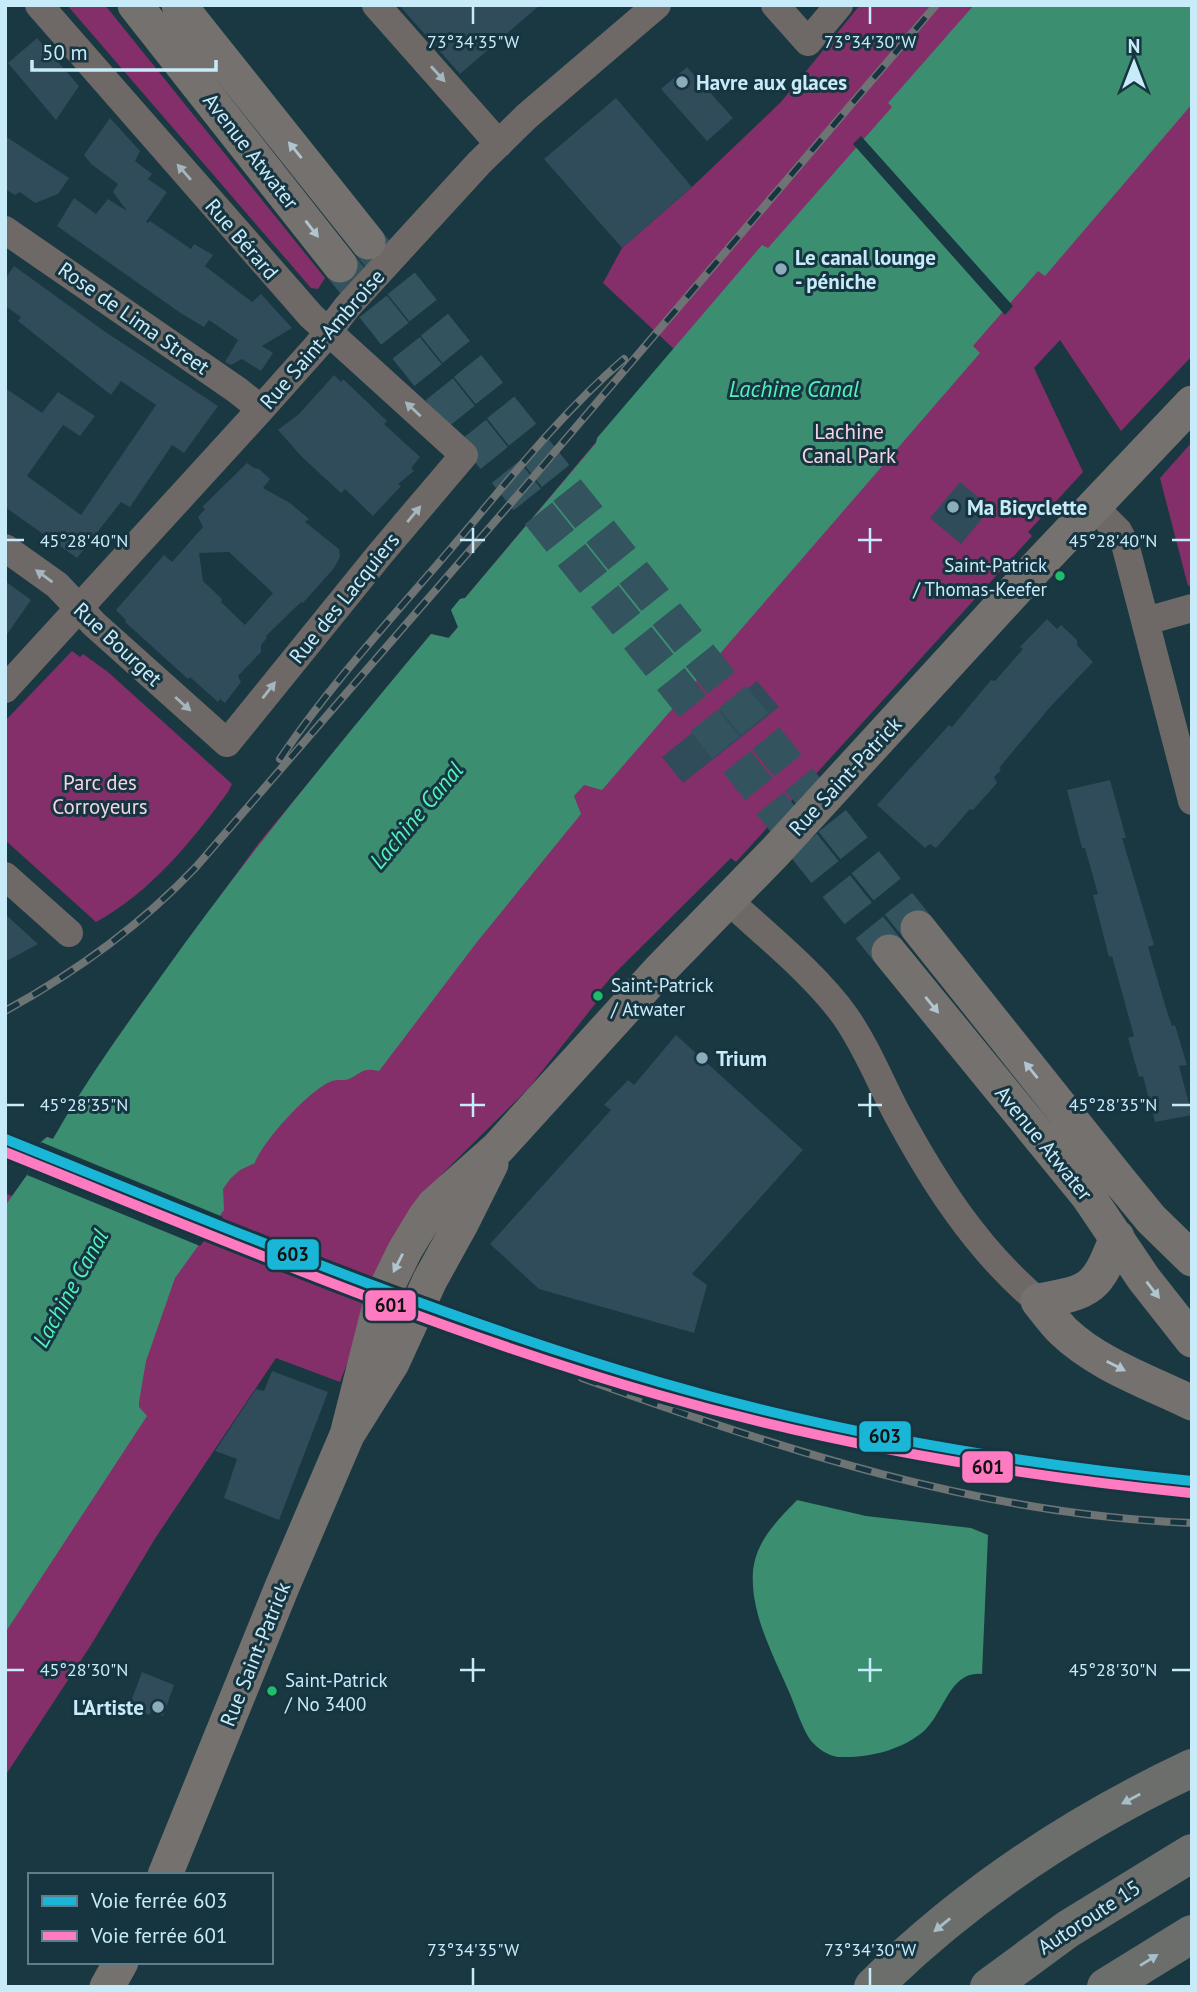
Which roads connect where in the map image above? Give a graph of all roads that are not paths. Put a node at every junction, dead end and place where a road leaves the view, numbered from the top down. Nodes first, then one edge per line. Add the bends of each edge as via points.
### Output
1 (39, 5) edge
2 (135, 5) edge
3 (179, 5) edge
4 (376, 5) edge
5 (657, 5) edge
6 (775, 5) edge
7 (839, 5) edge
8 (499, 144) junction
9 (5, 230) edge
10 (368, 242) tunnel mouth
11 (340, 265) tunnel mouth
12 (329, 331) junction
13 (1192, 403) edge
14 (261, 409) junction
15 (464, 455) joint
16 (1094, 507) junction
17 (5, 548) edge
18 (1192, 608) edge
19 (79, 609) junction
20 (1146, 621) junction
21 (5, 690) edge
22 (227, 743) joint
23 (1192, 801) edge
24 (5, 876) edge
25 (728, 900) junction
26 (918, 928) tunnel mouth
27 (69, 933) dead end
28 (889, 952) tunnel mouth
29 (1151, 1219) junction
30 (1192, 1220) edge
31 (1117, 1237) junction
32 (1192, 1259) edge
33 (1038, 1301) junction
34 (1192, 1340) edge
35 (1192, 1403) edge
36 (1192, 1768) edge
37 (1192, 1853) edge
38 (166, 1873) edge
39 (1192, 1934) edge
40 (120, 1964) edge
41 (107, 1987) edge
42 (873, 1987) edge
43 (989, 1987) edge
44 (1106, 1987) edge

12 -> 1 street, Rue Bérard via 305,310
2 -> 11 main road, Avenue Atwater
10 -> 3 main road, Avenue Atwater
4 -> 8 street
5 - 8 street, Rue Saint-Ambroise
6 - 7 street via 808,42
8 - 12 street, Rue Saint-Ambroise
9 - 14 street, Rose de Lima Street
12 - 14 street, Rue Saint-Ambroise
15 -> 12 street, Rue Bérard
13 - 16 main road, Rue Saint-Patrick
14 - 19 street, Rue Saint-Ambroise
22 -> 15 street, Rue des Lacquiers
16 - 20 street via 1125,544
16 - 25 main road, Rue Saint-Patrick
19 -> 17 street, Rue Bourget via 51,581
18 - 20 street
19 - 21 street, Rue Saint-Ambroise
19 -> 22 street, Rue Bourget
20 - 23 street
24 - 27 street
25 - 33 street via 836,1004 951,1204 993,1258
25 - 38 main road, Rue Saint-Patrick via 498,1148 435,1205 400,1259 374,1322 348,1435
29 -> 26 main road, Avenue Atwater
28 -> 31 main road, Avenue Atwater
29 - 30 main road
29 - 32 main road, Avenue Atwater
31 - 33 main road via 1105,1267 1090,1287
31 -> 34 main road, Avenue Atwater
33 -> 35 main road via 1063,1331 1085,1348
36 -> 42 highway via 1081,1827 996,1883
37 - 43 highway, Autoroute 15 via 1068,1929
44 -> 39 highway
40 - 41 main road

